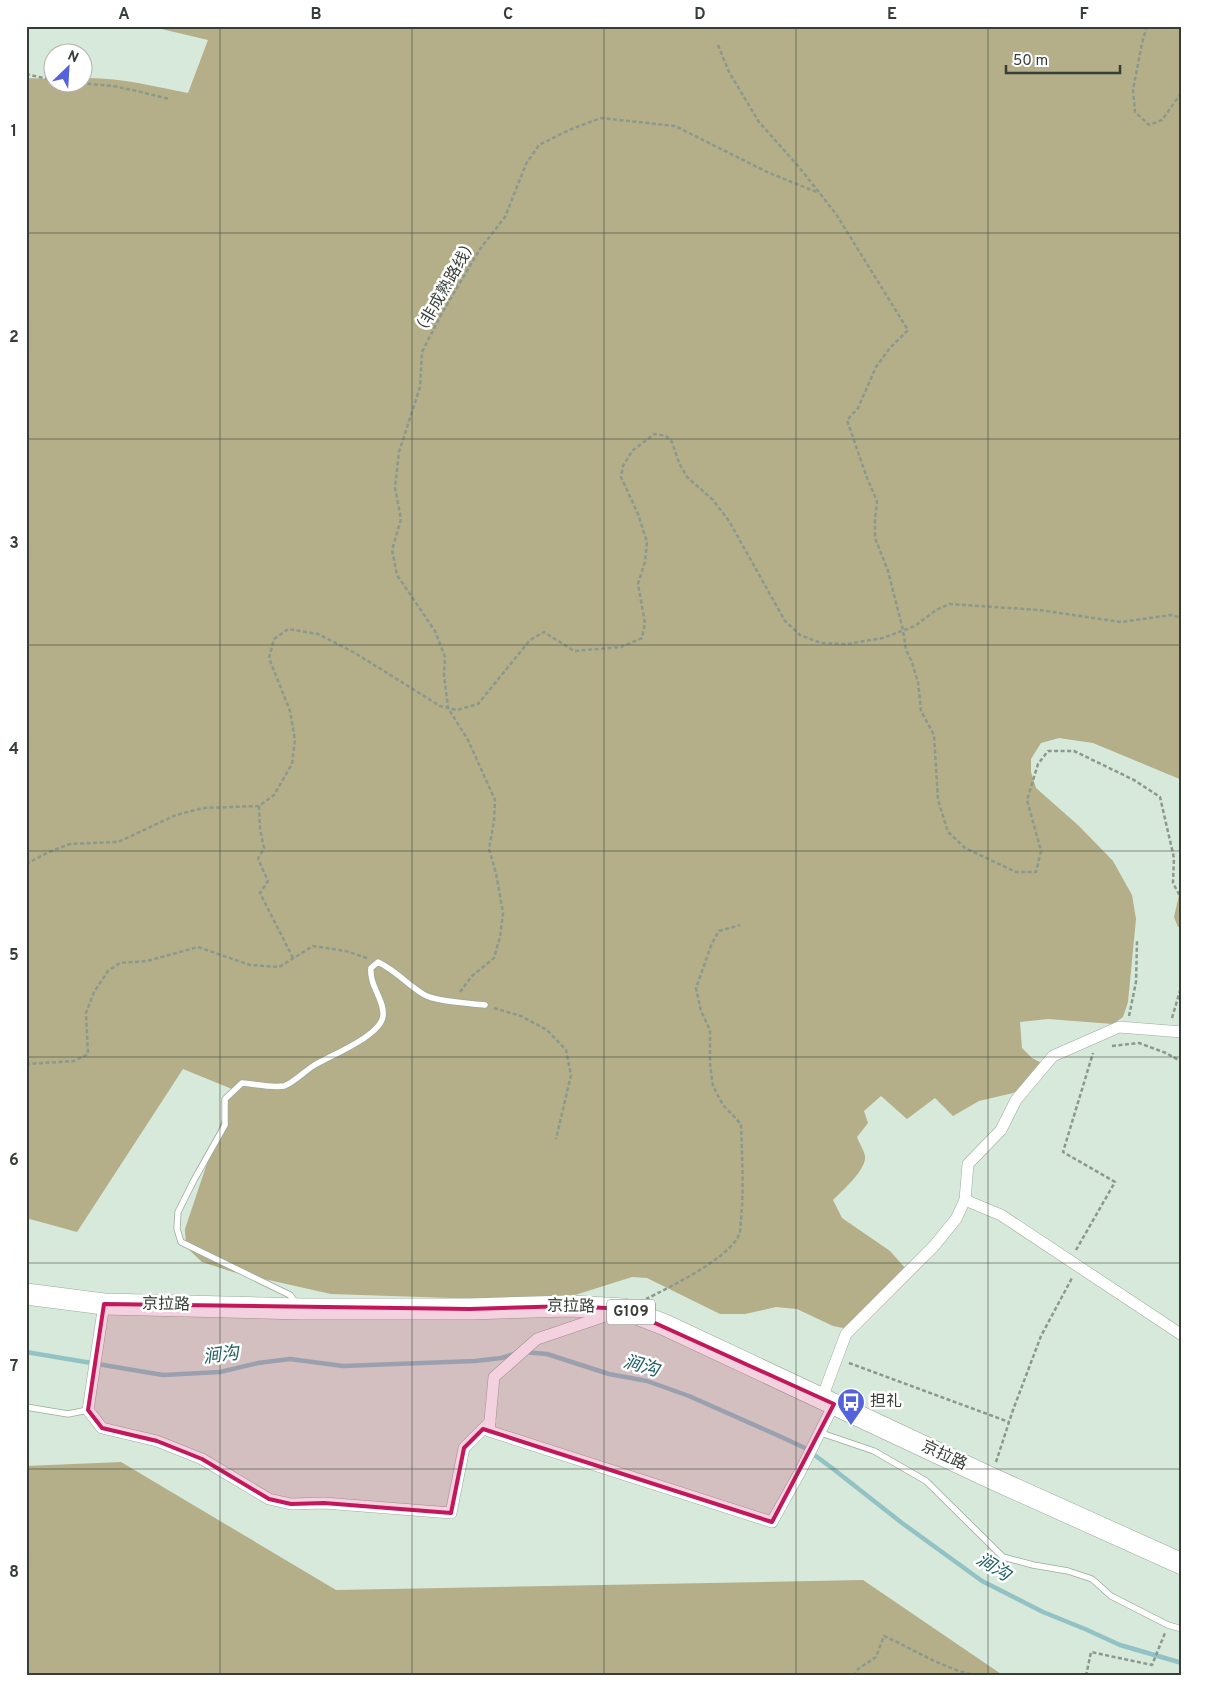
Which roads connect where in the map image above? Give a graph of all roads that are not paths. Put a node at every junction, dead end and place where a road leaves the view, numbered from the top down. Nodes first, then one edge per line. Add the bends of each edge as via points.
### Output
1 (485, 1005) road end
2 (1182, 1032) edge
3 (965, 1200) junction
4 (26, 1294) edge
5 (104, 1304) junction
6 (301, 1309) junction
7 (624, 1309) junction
8 (1182, 1335) edge
9 (828, 1401) junction
10 (26, 1407) edge
11 (88, 1410) junction
12 (490, 1422) junction
13 (821, 1433) junction
14 (1182, 1564) edge
15 (1182, 1629) edge

1 - 6 lane via 424,995 378,962 371,968 370,977 383,1016 378,1026 364,1038 312,1066 286,1086 242,1083 225,1099 225,1125 178,1212 177,1228 181,1242 290,1295
2 - 3 street via 1119,1026 1053,1056 1016,1100 1001,1130 968,1164
3 - 8 street via 1001,1216
3 - 9 street via 956,1219 934,1246 846,1334
4 - 5 highway, 京拉路 / G109
5 - 6 highway, 京拉路 / G109
5 - 11 street
6 - 7 highway, 京拉路 / G109 via 570,1306
7 - 9 highway, 京拉路 / G109 via 665,1324
7 - 12 street via 537,1338 494,1377
9 - 13 street
9 - 14 highway, 京拉路 / G109
10 - 11 lane via 68,1414
11 - 12 street via 102,1428 157,1441 202,1459 269,1499 291,1504 324,1503 451,1513 464,1448
12 - 13 street via 490,1431 772,1522
13 - 15 lane via 874,1451 926,1481 1003,1557 1092,1579 1112,1596

